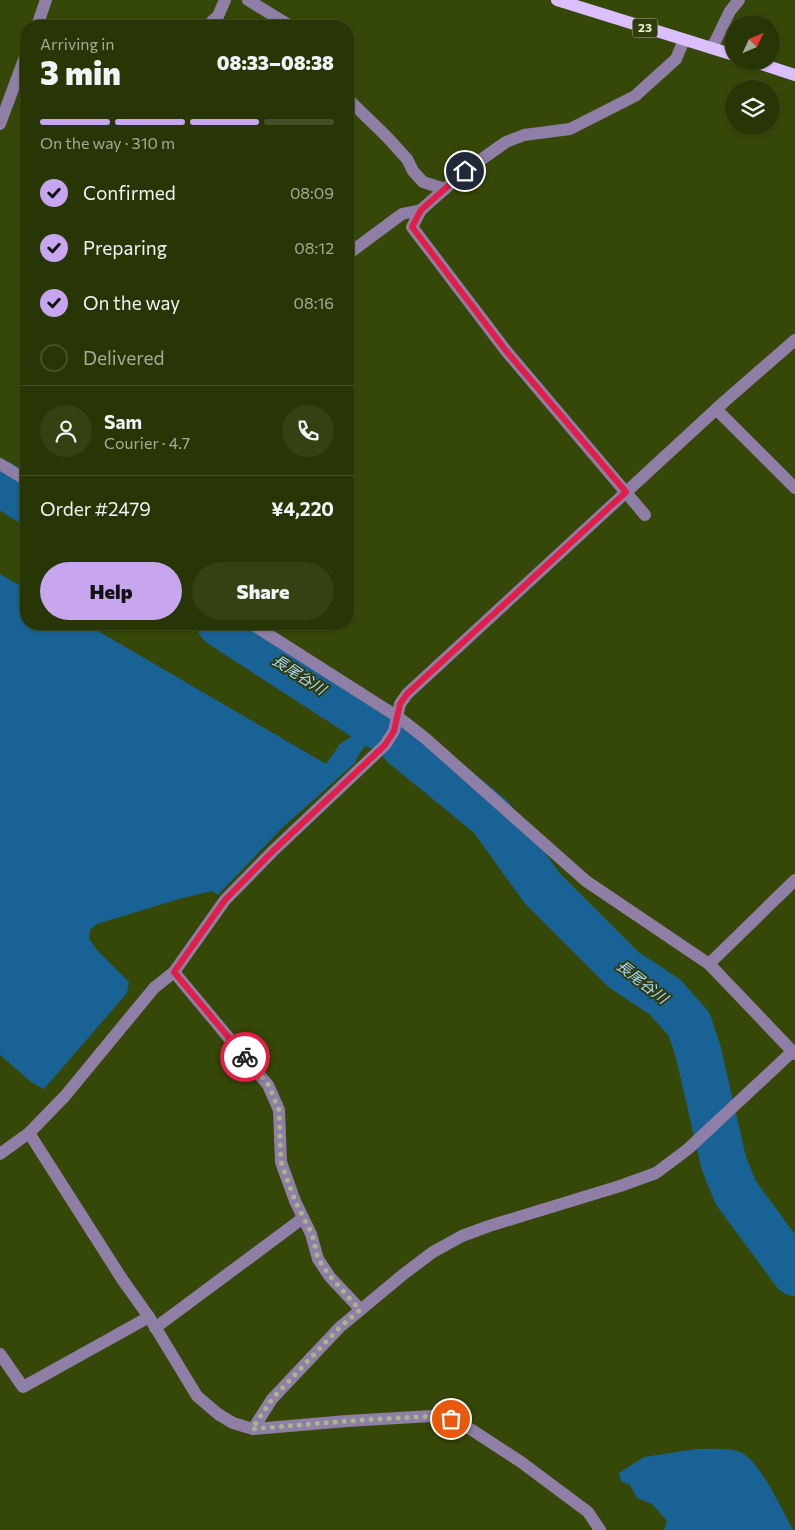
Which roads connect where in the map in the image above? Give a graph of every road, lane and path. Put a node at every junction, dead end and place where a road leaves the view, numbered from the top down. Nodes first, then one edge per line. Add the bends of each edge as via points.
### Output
1 (46, 0) edge
2 (225, 0) edge
3 (248, 0) edge
4 (557, 0) edge
5 (739, 0) edge
6 (39, 20) edge
7 (214, 20) edge
8 (280, 20) edge
9 (684, 40) junction
10 (712, 48) junction
11 (725, 52) edge
12 (20, 70) edge
13 (780, 70) edge
14 (795, 75) edge
15 (354, 105) edge
16 (0, 124) edge
17 (445, 189) junction
18 (421, 210) junction
19 (354, 250) edge
20 (795, 340) edge
21 (716, 409) junction
22 (0, 464) edge
23 (20, 476) edge
24 (795, 488) edge
25 (626, 492) junction
26 (645, 515) dead end
27 (261, 630) edge
28 (398, 717) junction
29 (795, 880) edge
30 (709, 964) junction
31 (174, 972) junction
32 (794, 1052) edge
33 (29, 1133) junction
34 (0, 1154) edge
35 (303, 1218) junction
36 (360, 1310) junction
37 (152, 1323) junction
38 (0, 1354) edge
39 (252, 1429) junction
40 (600, 1530) edge

1 - 6 street
2 - 7 street
3 - 8 street
4 - 9 main road, 23
5 - 10 street
9 - 10 main road, 23
9 - 17 street via 676,59 635,96 570,129 524,135 506,142
10 - 11 main road, 23
12 - 16 street
13 - 14 main road
15 - 17 street via 394,144 423,182
17 - 18 street
18 - 19 street via 402,214
18 - 25 street via 412,227 507,352
20 - 21 street
21 - 24 street
21 - 25 street
22 - 23 street
25 - 26 street
25 - 28 street via 407,694 400,704
27 - 28 street
28 - 30 street via 586,881
28 - 31 street via 385,745 225,900
29 - 30 street
30 - 32 street
31 - 33 street via 154,988
31 - 35 street via 268,1084 279,1110 281,1162
32 - 36 street via 688,1149 656,1173 462,1236 404,1273
33 - 34 street
33 - 37 street
35 - 36 street via 312,1234 318,1259
35 - 37 street
36 - 39 street via 272,1399
37 - 38 street via 23,1387
37 - 39 street via 197,1396 233,1423
39 - 40 street via 432,1416 451,1419 521,1462 588,1512

